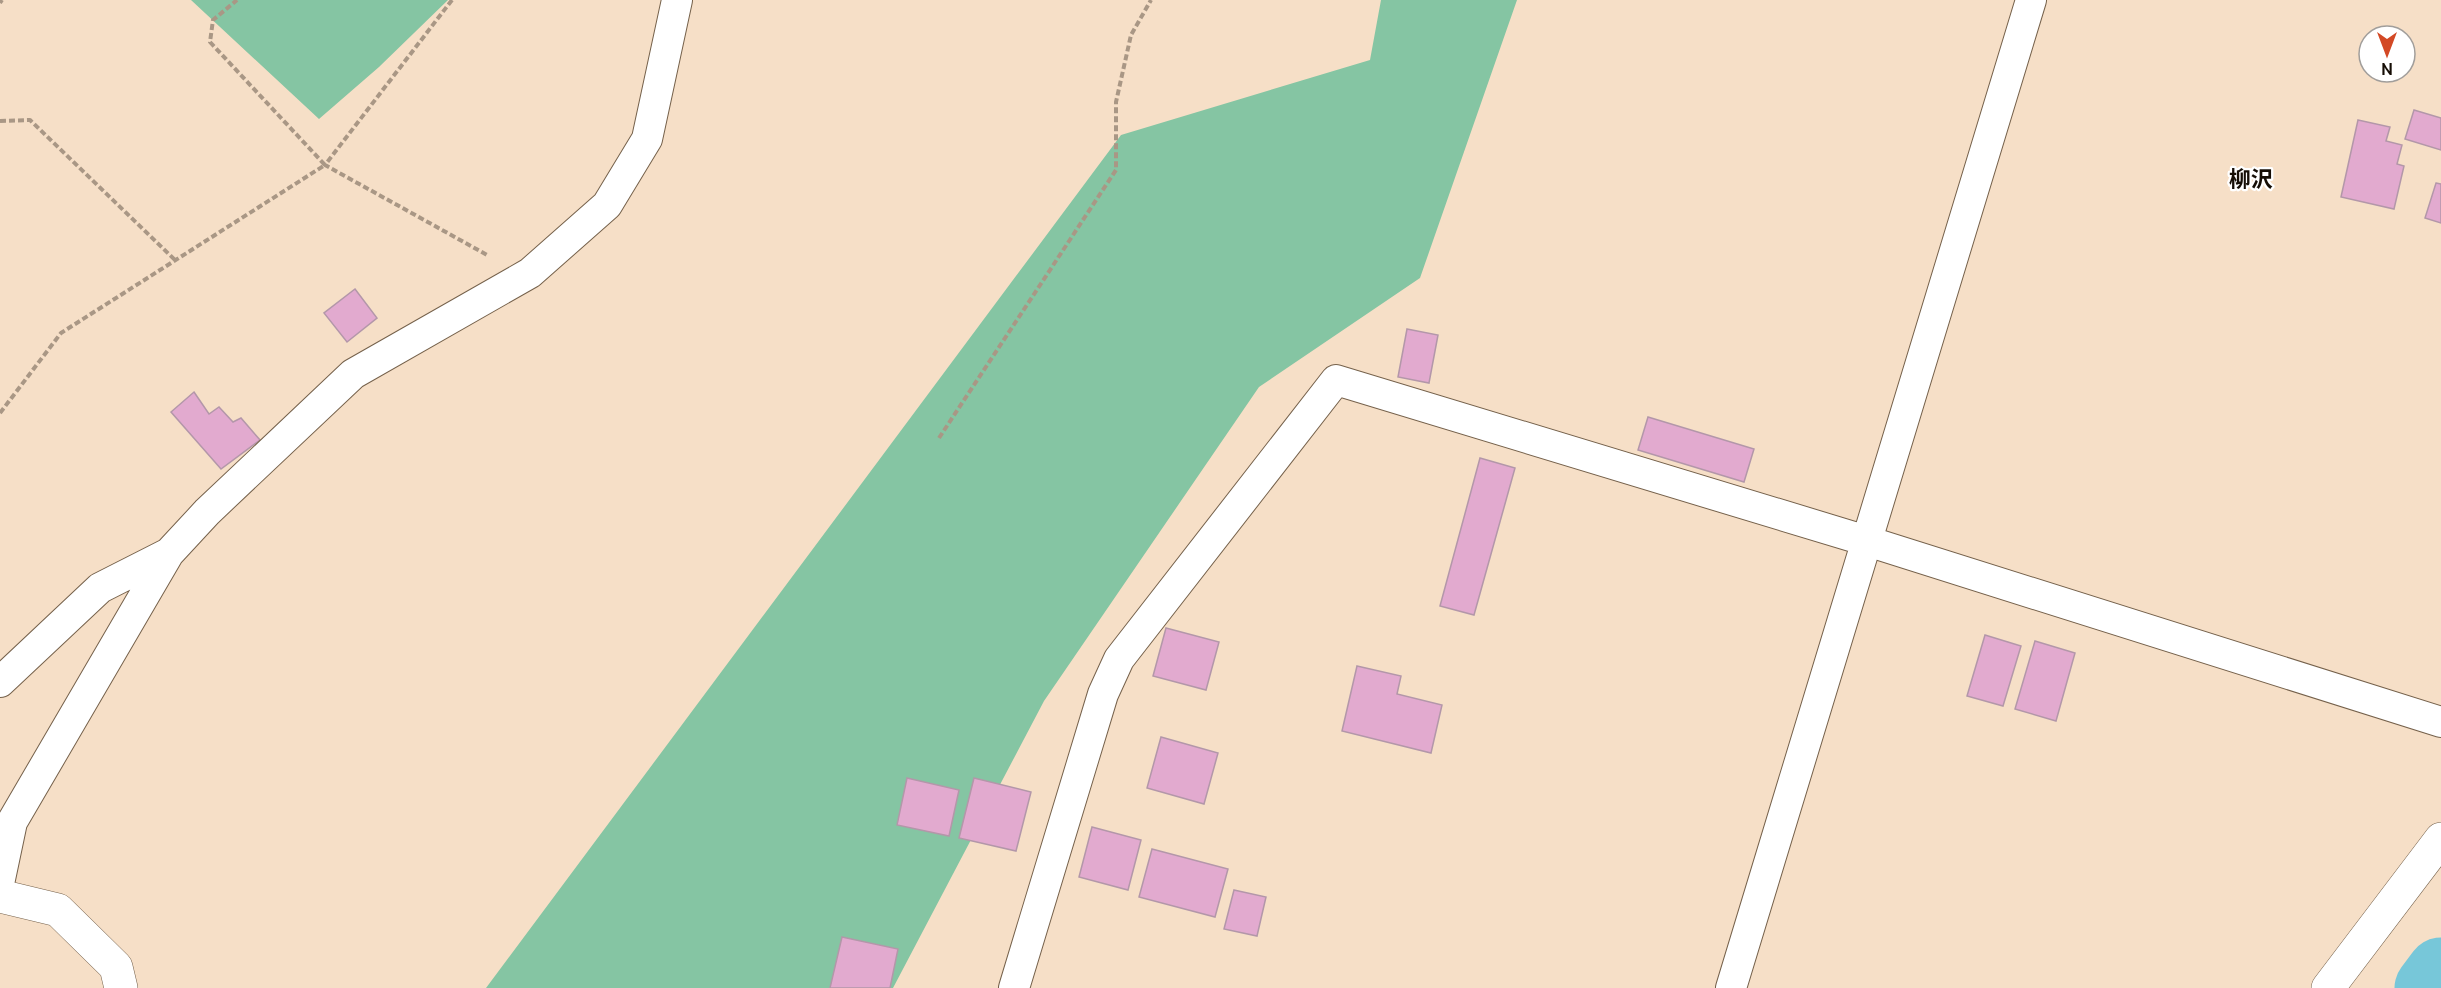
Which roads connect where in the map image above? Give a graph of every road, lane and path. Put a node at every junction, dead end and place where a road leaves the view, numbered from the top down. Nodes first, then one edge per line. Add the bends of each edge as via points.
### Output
1 (237, 0) edge
2 (452, 0) edge
3 (677, 0) edge
4 (1151, 0) edge
5 (2031, 0) edge
6 (0, 121) edge
7 (325, 165) junction
8 (175, 260) junction
9 (523, 276) junction
10 (0, 413) edge
11 (939, 438) dead end
12 (1867, 541) junction
13 (169, 553) junction
14 (0, 682) edge
15 (2441, 722) edge
16 (2441, 839) edge
17 (0, 879) edge
18 (0, 896) edge
19 (120, 988) edge
20 (1014, 988) edge
21 (1731, 988) edge
22 (2328, 988) edge

1 - 7 path via 213,20 210,42
2 - 7 path
3 - 9 street via 646,139 607,205
4 - 11 path via 1131,35 1116,102 1116,170
5 - 12 street
6 - 8 path via 30,120
7 - 8 path
7 - 9 path
8 - 10 path via 61,333
9 - 13 street via 353,374
12 - 15 street
12 - 20 street via 1336,380 1119,658 1103,694
12 - 21 street
13 - 14 street via 100,588
13 - 17 street via 12,822
16 - 22 street
18 - 19 street via 58,910 116,967

